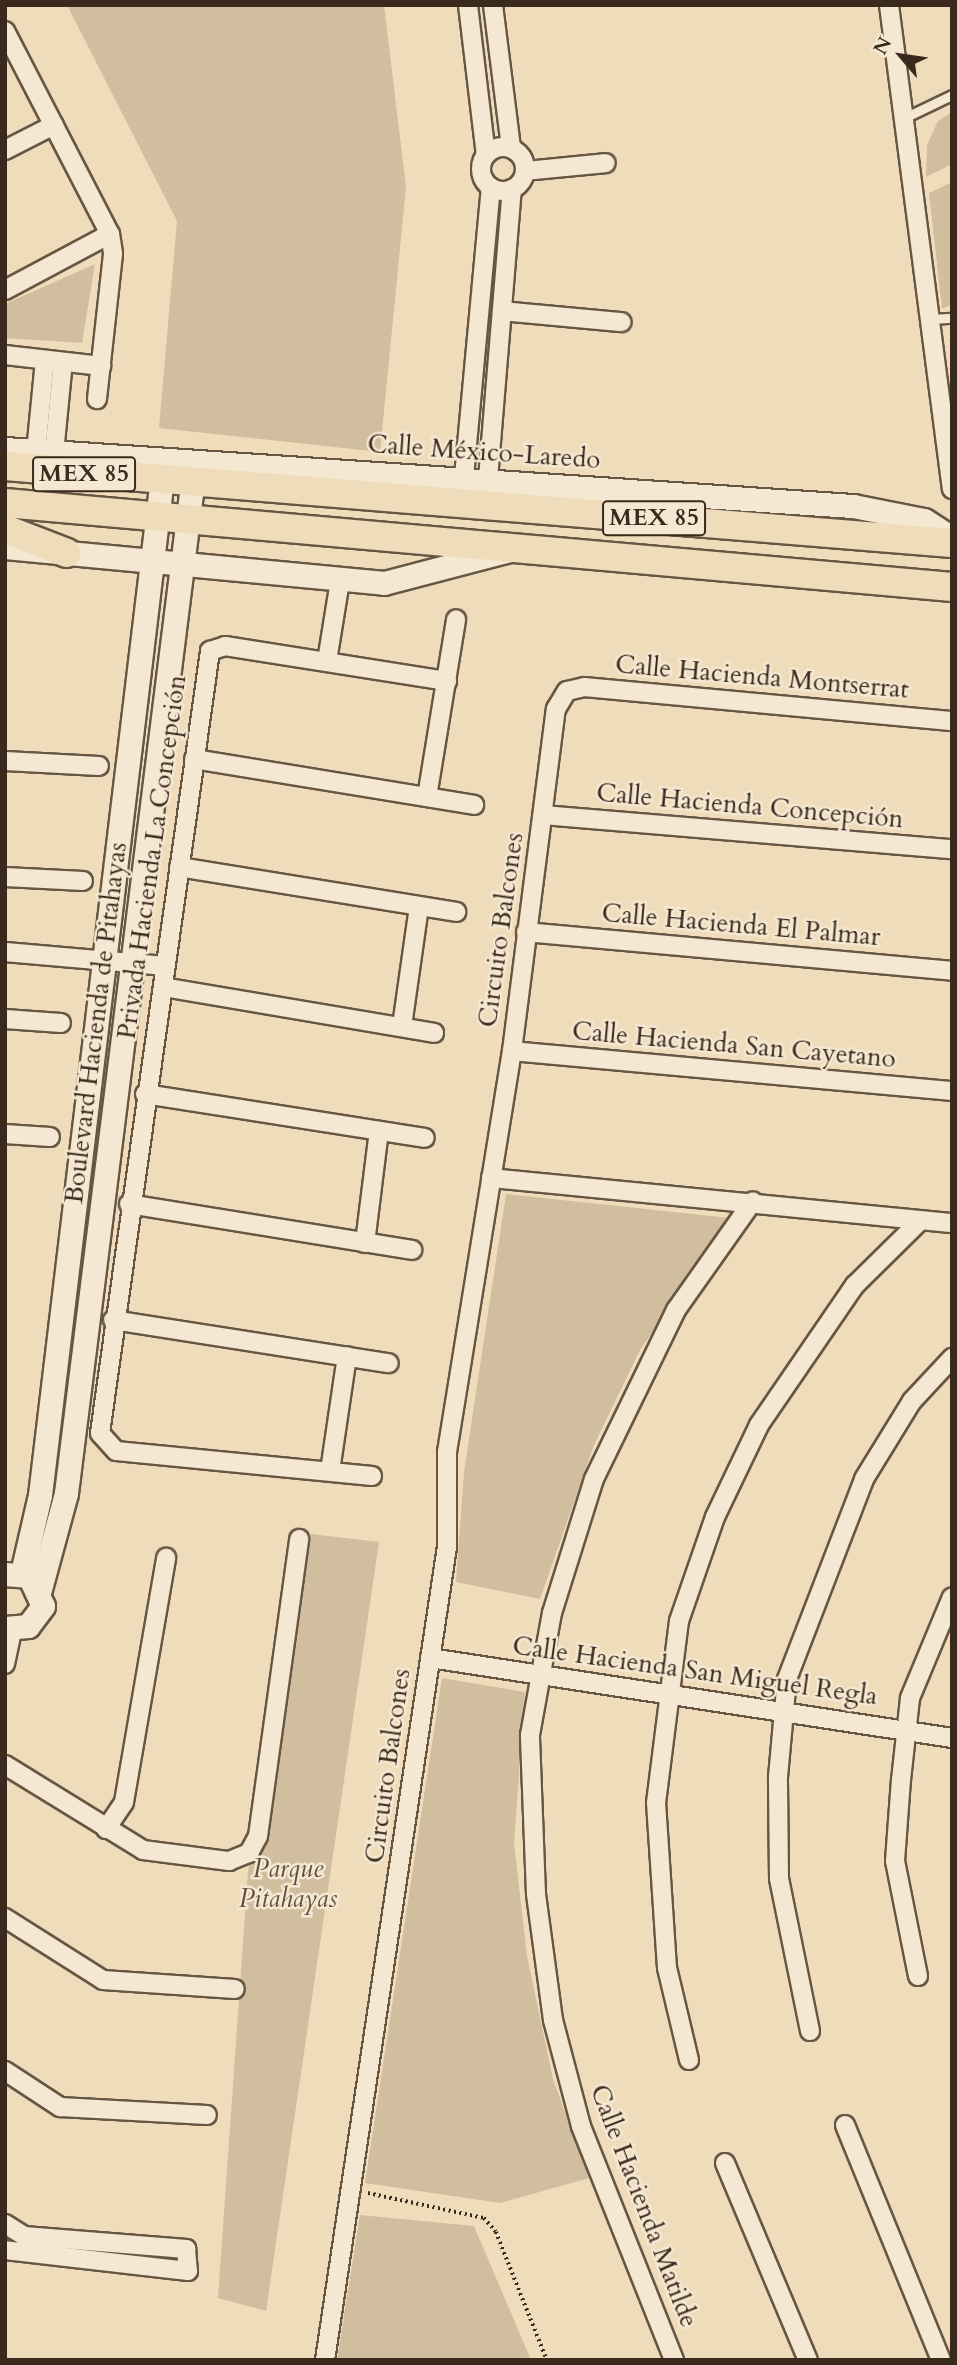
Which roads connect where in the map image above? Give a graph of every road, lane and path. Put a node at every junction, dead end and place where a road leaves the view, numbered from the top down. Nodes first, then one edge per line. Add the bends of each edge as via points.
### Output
1 (468, 5) edge
2 (493, 5) edge
3 (889, 5) edge
4 (5, 31) edge
5 (952, 95) edge
6 (906, 117) junction
7 (54, 125) junction
8 (511, 148) junction
9 (5, 150) edge
10 (486, 155) junction
11 (606, 163) dead end
12 (525, 171) junction
13 (491, 187) junction
14 (512, 189) junction
15 (110, 234) junction
16 (5, 290) edge
17 (502, 311) junction
18 (952, 318) edge
19 (930, 319) junction
20 (621, 322) dead end
21 (5, 355) edge
22 (54, 361) junction
23 (101, 366) junction
24 (97, 399) dead end
25 (471, 408) junction
26 (494, 411) junction
27 (946, 415) edge
28 (5, 449) edge
29 (45, 453) junction
30 (5, 466) edge
31 (98, 466) junction
32 (164, 470) junction
33 (193, 472) junction
34 (464, 477) junction
35 (488, 479) junction
36 (255, 486) junction
37 (952, 489) edge
38 (5, 503) edge
39 (91, 509) junction
40 (159, 514) junction
41 (187, 517) junction
42 (247, 524) junction
43 (5, 529) edge
44 (903, 538) junction
45 (952, 540) edge
46 (5, 547) edge
47 (513, 550) junction
48 (67, 553) junction
49 (153, 564) junction
50 (181, 568) junction
51 (340, 581) junction
52 (899, 584) junction
53 (952, 587) edge
54 (456, 619) dead end
55 (327, 661) junction
56 (447, 681) junction
57 (567, 691) joint
58 (952, 722) edge
59 (194, 759) junction
60 (5, 761) edge
61 (99, 766) dead end
62 (428, 797) junction
63 (474, 805) dead end
64 (544, 815) junction
65 (952, 849) edge
66 (178, 867) junction
67 (5, 877) edge
68 (83, 881) dead end
69 (419, 906) junction
70 (456, 912) dead end
71 (526, 932) junction
72 (5, 952) edge
73 (105, 959) junction
74 (132, 962) junction
75 (165, 966) junction
76 (952, 971) edge
77 (163, 987) junction
78 (5, 1019) edge
79 (61, 1024) dead end
80 (402, 1026) junction
81 (434, 1033) dead end
82 (512, 1051) junction
83 (952, 1091) edge
84 (145, 1094) junction
85 (379, 1131) junction
86 (5, 1134) edge
87 (50, 1137) dead end
88 (425, 1138) dead end
89 (491, 1178) junction
90 (753, 1201) junction
91 (129, 1204) junction
92 (920, 1221) junction
93 (952, 1223) edge
94 (365, 1243) junction
95 (412, 1250) dead end
96 (113, 1320) junction
97 (347, 1356) junction
98 (952, 1358) edge
99 (389, 1363) dead end
100 (330, 1471) junction
101 (372, 1476) dead end
102 (299, 1539) dead end
103 (166, 1558) dead end
104 (13, 1574) edge
105 (40, 1589) junction
106 (952, 1597) edge
107 (8, 1629) edge
108 (430, 1658) junction
109 (5, 1664) edge
110 (540, 1675) junction
111 (667, 1692) junction
112 (784, 1710) junction
113 (906, 1728) junction
114 (952, 1738) edge
115 (5, 1765) edge
116 (106, 1829) junction
117 (5, 1918) edge
118 (918, 1976) dead end
119 (235, 1990) dead end
120 (810, 2031) dead end
121 (689, 2060) dead end
122 (5, 2071) edge
123 (207, 2115) dead end
124 (845, 2125) dead end
125 (725, 2163) dead end
126 (352, 2190) junction
127 (5, 2224) edge
128 (5, 2250) edge
129 (325, 2360) edge
130 (547, 2360) edge
131 (674, 2360) edge
132 (808, 2360) edge
133 (941, 2360) edge

1 - 10 street
2 - 8 street
3 - 6 street
4 - 7 street
5 - 6 lane
6 - 19 street
7 - 9 street
7 - 15 street
8 - 10 street
8 - 12 street
10 - 13 street via 482,175
11 - 12 street
12 - 14 street
13 - 14 street
13 - 25 street
14 - 17 street
15 - 16 street
15 - 23 street via 113,254
17 - 20 street
17 - 26 street
18 - 19 lane
19 - 27 street
21 - 22 street
22 - 23 street
22 - 29 street
23 - 24 street
25 - 26 street
25 - 34 street
26 - 35 street
27 - 37 street
28 - 29 street
29 - 31 street
30 - 31 main road, MEX 85
31 - 32 main road, MEX 85
31 - 39 main road via 105,492
32 - 33 main road, MEX 85
32 - 40 street, Boulevard Hacienda de Pitahayas
33 - 34 street, Calle México-Laredo
33 - 36 main road, MEX 85
33 - 41 street, Boulevard Hacienda de Pitahayas
34 - 35 street, Calle México-Laredo
35 - 45 street, Calle México-Laredo via 853,506 924,520
36 - 42 main road via 241,506
36 - 44 main road, MEX 85
38 - 39 main road, MEX 85
39 - 40 main road, MEX 85
40 - 41 main road, MEX 85
40 - 49 street, Boulevard Hacienda de Pitahayas
41 - 42 main road, MEX 85
41 - 50 street, Boulevard Hacienda de Pitahayas
42 - 47 main road, MEX 85
43 - 48 main road
44 - 45 main road, MEX 85
44 - 52 main road via 913,564
46 - 48 street
47 - 51 street via 414,580
47 - 52 main road, MEX 85
48 - 49 street
49 - 50 street
49 - 73 street, Boulevard Hacienda de Pitahayas
50 - 51 street
50 - 74 street, Boulevard Hacienda de Pitahayas
51 - 55 street
52 - 53 main road, MEX 85
54 - 56 street
55 - 56 street
55 - 59 street, Privada Hacienda La Concepción via 225,646 210,651
56 - 62 street
57 - 58 street, Calle Hacienda Montserrat via 585,687
57 - 64 street, Circuito Balcones via 556,709
59 - 62 street
59 - 66 street, Privada Hacienda La Concepción
60 - 61 street
62 - 63 street
64 - 65 street, Calle Hacienda Concepción
64 - 71 street, Circuito Balcones
66 - 69 street
66 - 75 street, Privada Hacienda La Concepción
67 - 68 street
69 - 70 street
69 - 80 street
71 - 76 street, Calle Hacienda El Palmar
71 - 82 street, Circuito Balcones
72 - 73 street
73 - 74 street
73 - 104 street, Boulevard Hacienda de Pitahayas via 40,1495
74 - 75 street
74 - 105 street, Boulevard Hacienda de Pitahayas via 66,1493
75 - 77 street, Privada Hacienda La Concepción
77 - 80 street
77 - 84 street, Privada Hacienda La Concepción
78 - 79 street
80 - 81 street
82 - 83 street, Calle Hacienda San Cayetano
82 - 89 street, Circuito Balcones
84 - 85 street
84 - 91 street, Privada Hacienda La Concepción
85 - 88 street
85 - 94 street
86 - 87 street
89 - 90 street
89 - 108 street, Circuito Balcones via 447,1452 447,1547
90 - 92 street
90 - 110 street, Calle Hacienda Matilde via 676,1310 632,1392 594,1479
91 - 94 street
91 - 96 street, Privada Hacienda La Concepción
92 - 93 street
92 - 111 street via 855,1284 759,1425 715,1517 679,1621
94 - 95 street
96 - 97 street
96 - 100 street, Privada Hacienda La Concepción via 100,1433 106,1445
97 - 99 street
97 - 100 street
98 - 112 street via 912,1401 864,1479 787,1679
100 - 101 street
102 - 116 street via 258,1836 249,1853 229,1861 143,1850
103 - 116 street via 124,1802
104 - 105 street
105 - 107 street, Boulevard Hacienda de Pitahayas via 40,1614
106 - 113 street via 910,1698
107 - 109 street
108 - 110 street, Calle Hacienda San Miguel Regla
108 - 126 street, Circuito Balcones
110 - 111 street, Calle Hacienda San Miguel Regla
110 - 131 street, Calle Hacienda Matilde via 530,1735 531,1806 553,2020 581,2126
111 - 112 street, Calle Hacienda San Miguel Regla
111 - 121 street via 656,1803 658,1893
112 - 113 street, Calle Hacienda San Miguel Regla
112 - 120 street via 779,1878
113 - 114 street, Calle Hacienda San Miguel Regla
113 - 118 street via 895,1861
115 - 116 street
117 - 119 street via 103,1980
122 - 123 street via 60,2107
124 - 133 street
125 - 132 street
126 - 129 street, Circuito Balcones
126 - 130 path via 485,2218 496,2232
127 - 128 street via 24,2236 186,2249 188,2271

